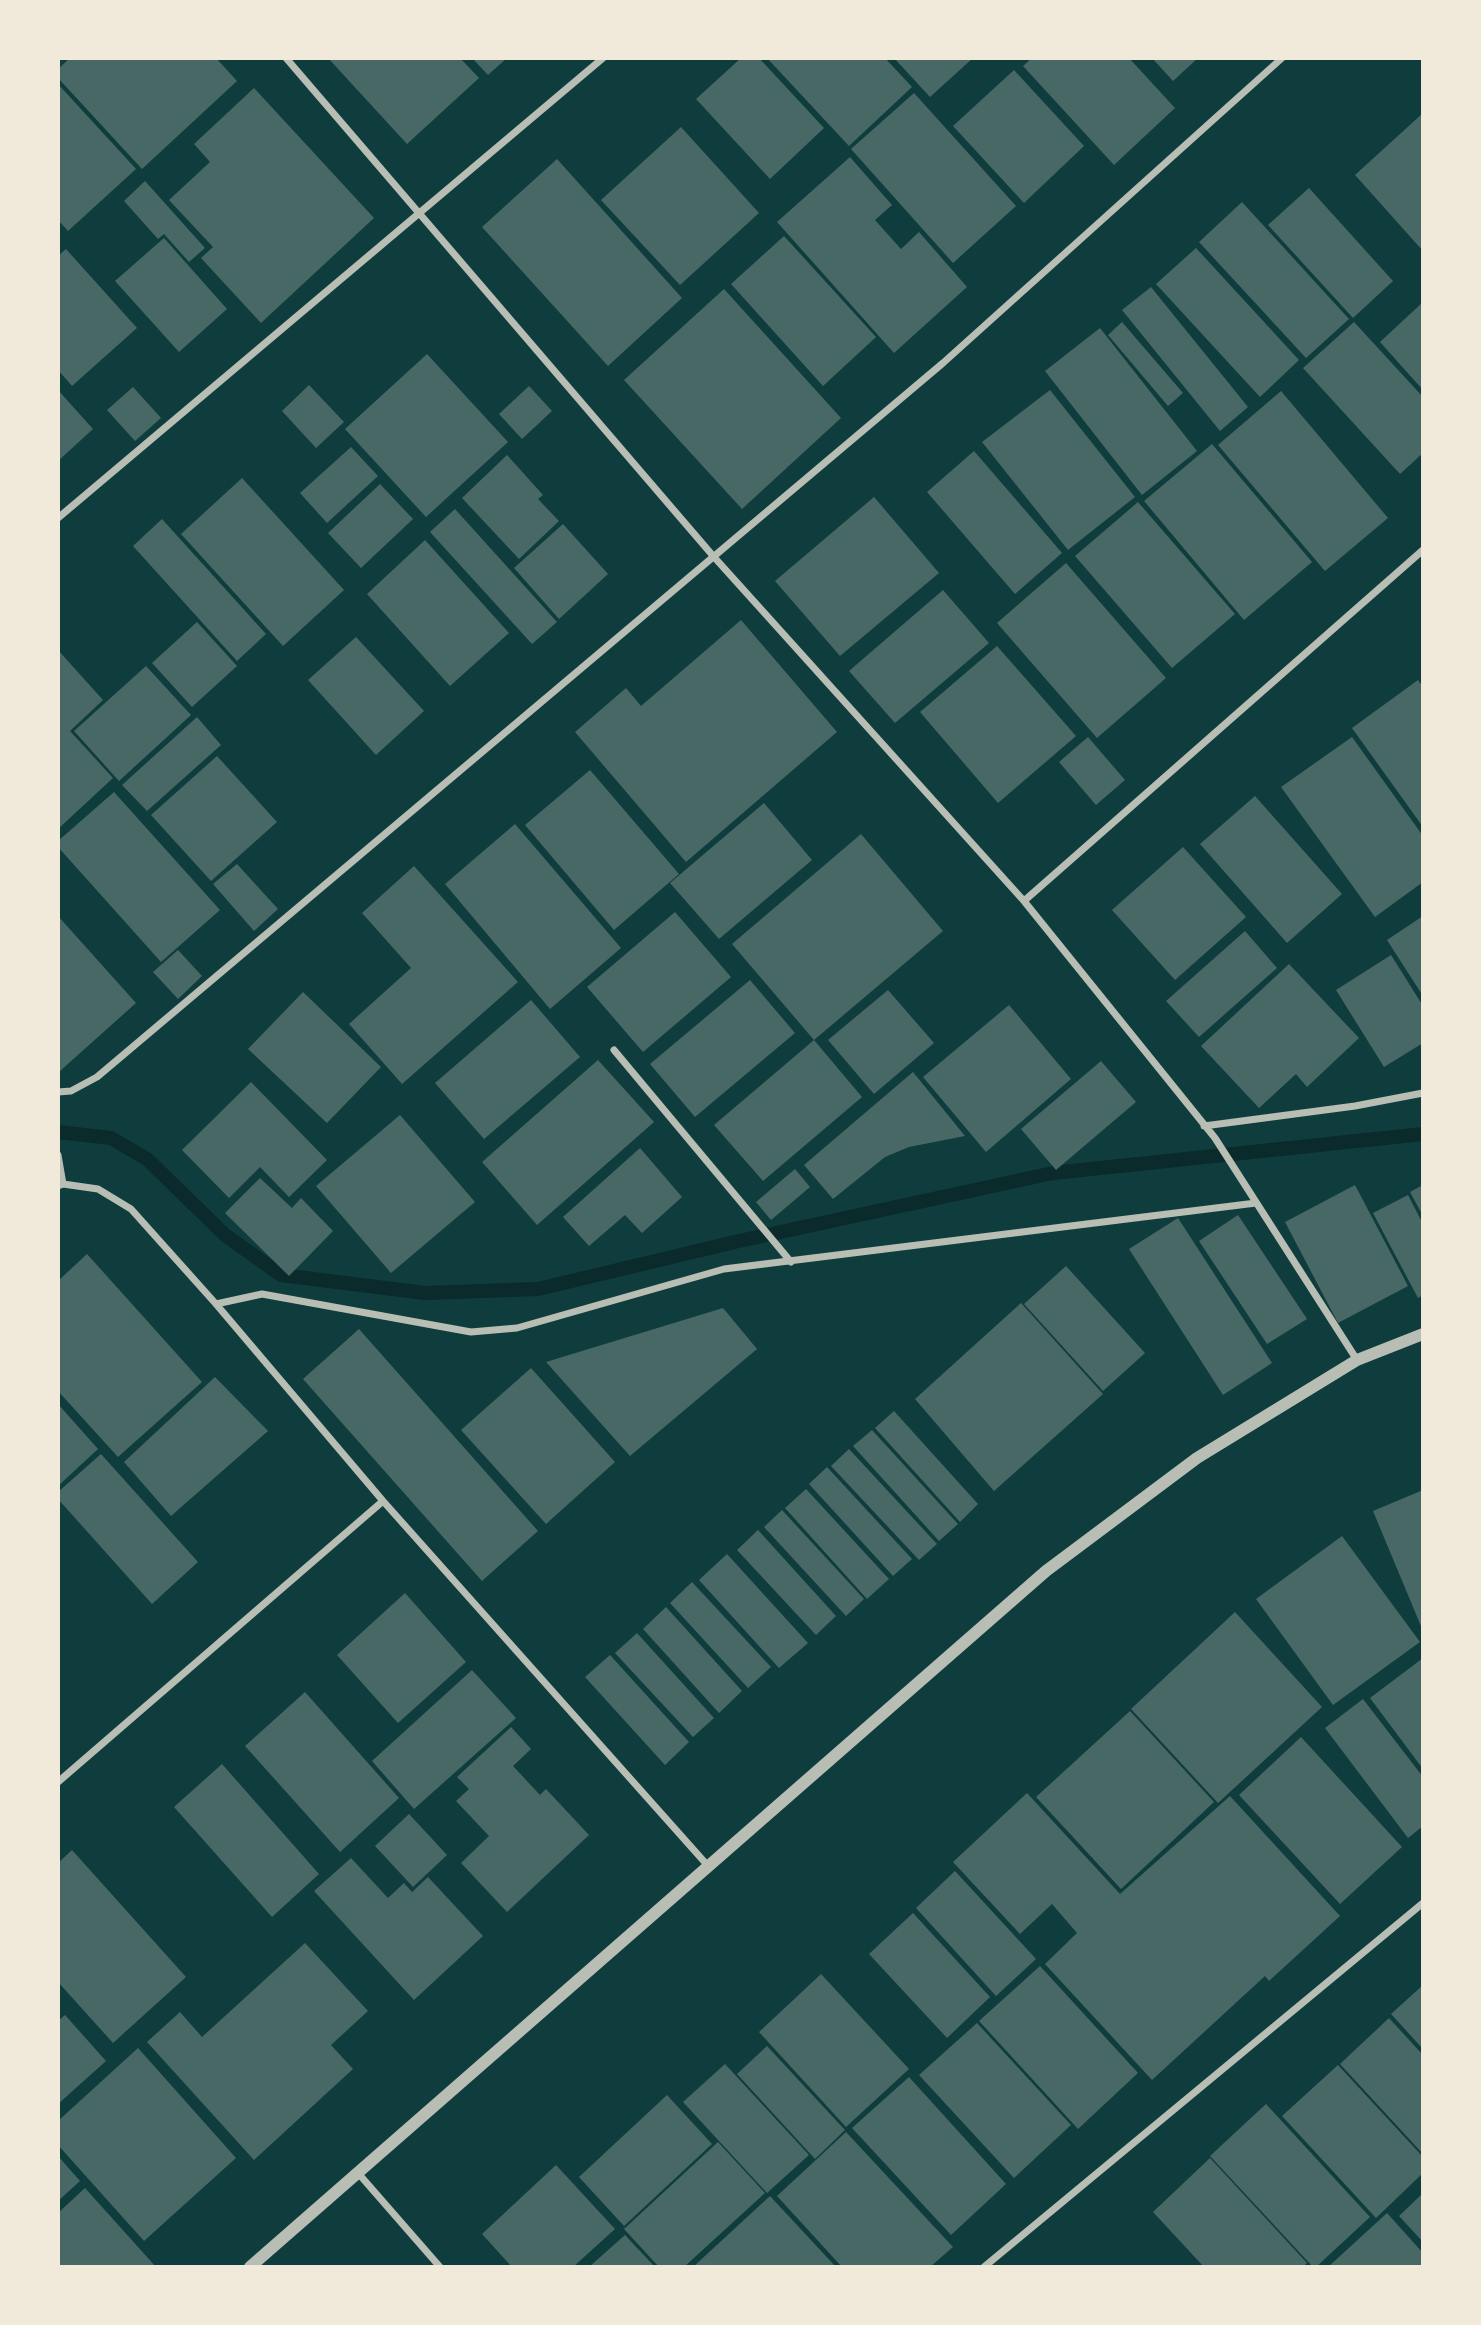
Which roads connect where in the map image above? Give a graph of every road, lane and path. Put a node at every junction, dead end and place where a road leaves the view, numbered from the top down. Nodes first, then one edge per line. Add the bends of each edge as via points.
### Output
1 (286, 58) edge
2 (603, 58) edge
3 (1282, 58) edge
4 (420, 212) junction
5 (58, 518) edge
6 (1423, 550) edge
7 (714, 557) junction
8 (1024, 901) junction
9 (614, 1050) dead end
10 (58, 1092) edge
11 (1423, 1093) edge
12 (1204, 1126) junction
13 (58, 1156) edge
14 (60, 1185) edge
15 (1256, 1203) junction
16 (790, 1262) junction
17 (216, 1304) junction
18 (1423, 1334) edge
19 (1357, 1360) junction
20 (383, 1501) junction
21 (58, 1782) edge
22 (709, 1867) junction
23 (1423, 1903) edge
24 (358, 2174) junction
25 (250, 2267) edge
26 (440, 2267) edge
27 (984, 2267) edge

1 - 4 street
2 - 4 street
3 - 7 street via 943,363
4 - 5 street
4 - 7 street
6 - 8 street
7 - 8 street
7 - 10 street via 97,1077 71,1091
8 - 12 street
9 - 16 street
11 - 12 street
12 - 15 street
13 - 14 street
14 - 17 street via 98,1189 131,1209
15 - 16 street
15 - 19 street
16 - 17 street via 724,1269 517,1328 471,1332 261,1294
17 - 20 street
18 - 19 street
19 - 22 street via 1198,1458 1046,1571
20 - 21 street
20 - 22 street
22 - 24 street
23 - 27 street
24 - 25 street
24 - 26 street

